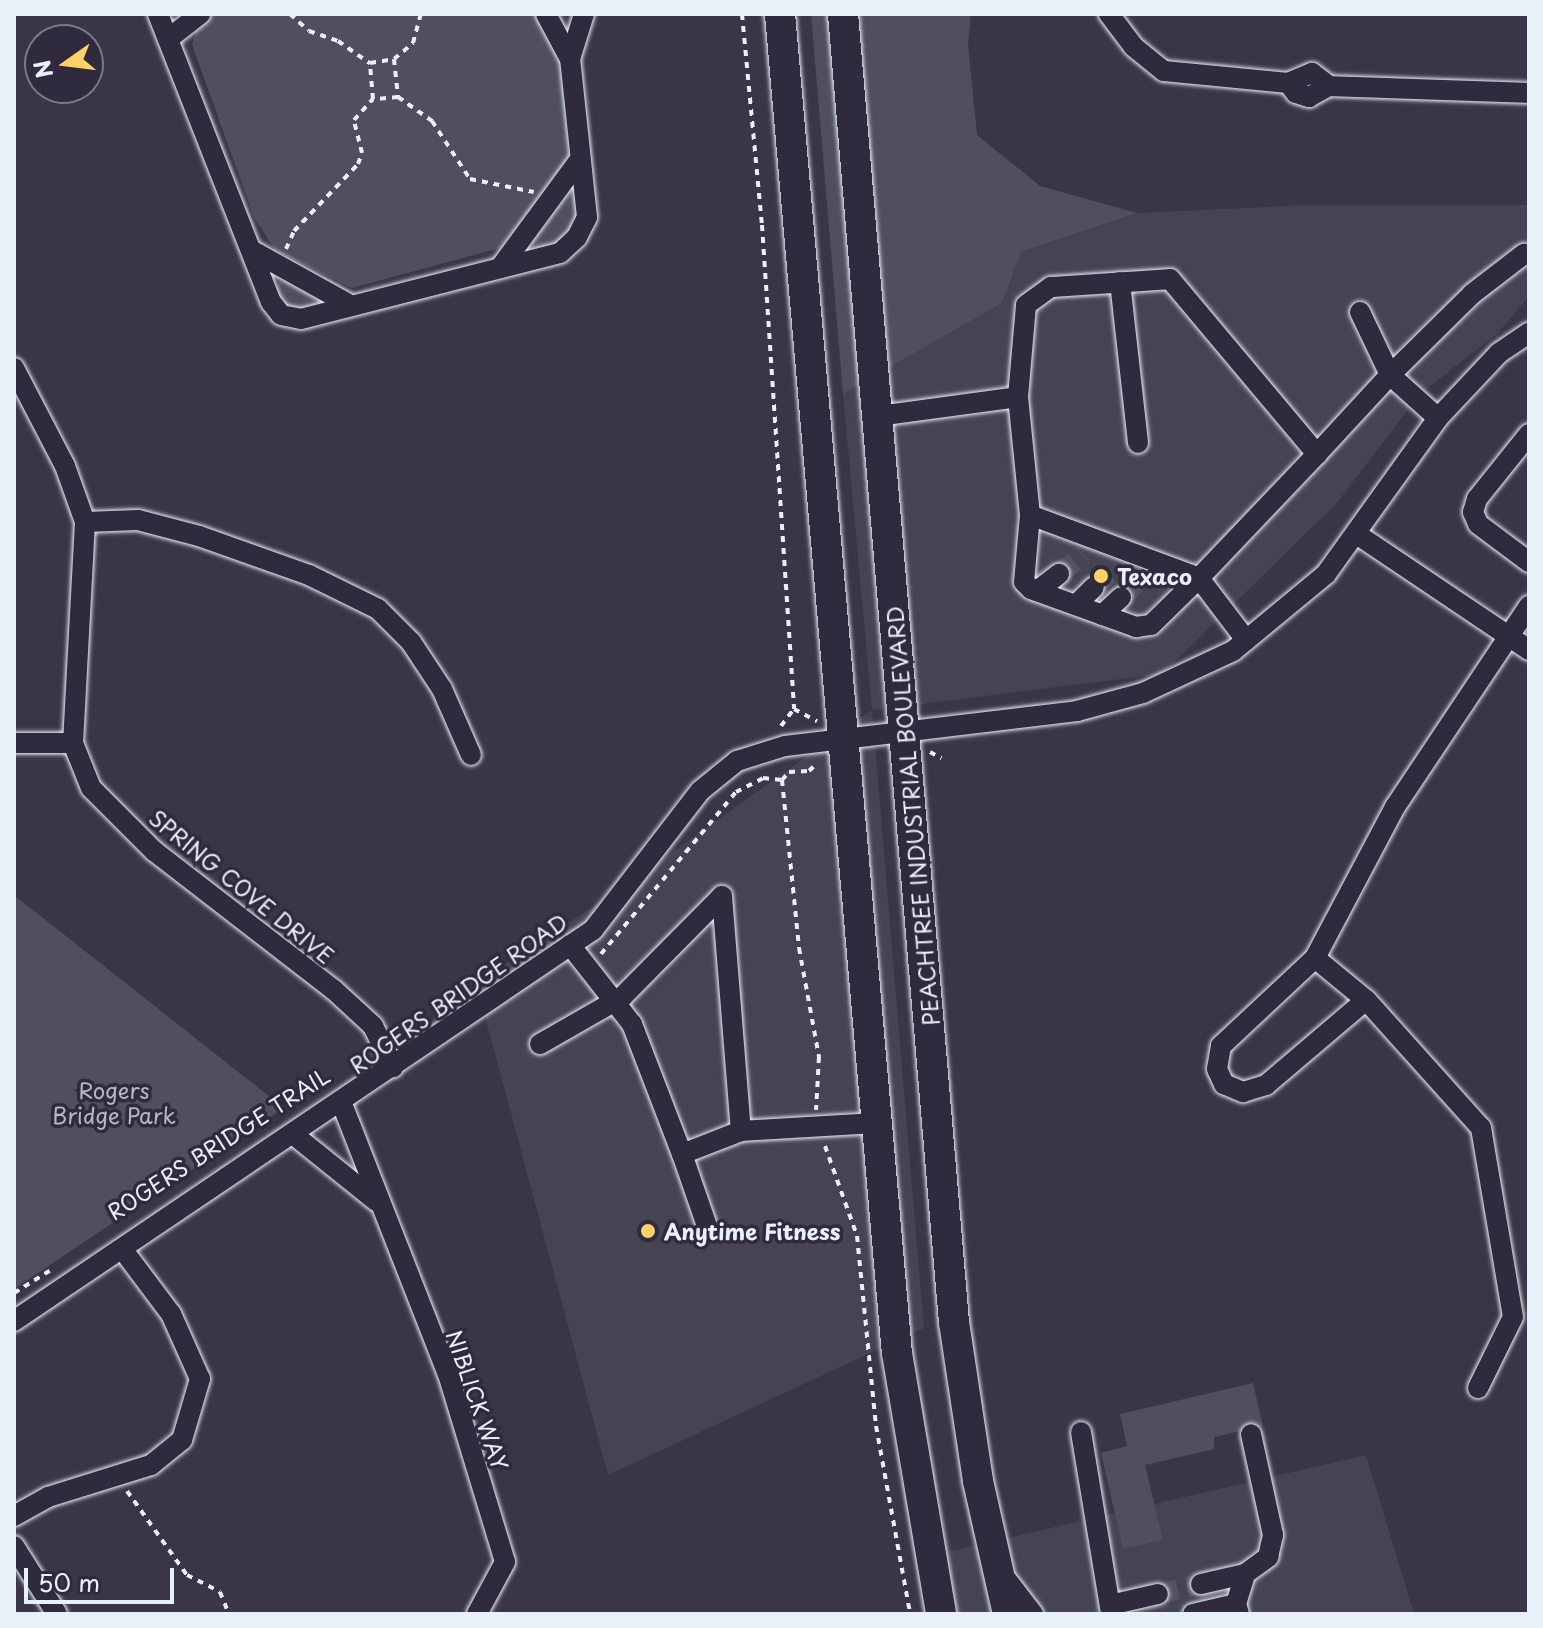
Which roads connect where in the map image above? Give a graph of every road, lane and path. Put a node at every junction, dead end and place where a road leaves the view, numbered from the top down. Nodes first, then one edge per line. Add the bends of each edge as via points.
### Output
1 (158, 14) edge
2 (200, 14) edge
3 (290, 14) edge
4 (421, 14) edge
5 (546, 14) edge
6 (584, 14) edge
7 (742, 14) edge
8 (780, 14) edge
9 (843, 14) edge
10 (1109, 14) edge
11 (168, 39) junction
12 (394, 59) junction
13 (570, 59) junction
14 (370, 63) junction
15 (1529, 93) edge
16 (398, 97) junction
17 (373, 99) junction
18 (578, 162) junction
19 (549, 201) junction
20 (251, 250) junction
21 (1524, 254) dead end
22 (278, 266) junction
23 (500, 268) junction
24 (1120, 282) junction
25 (352, 306) junction
26 (1360, 312) dead end
27 (1529, 333) edge
28 (14, 368) edge
29 (1390, 375) junction
30 (1018, 397) junction
31 (878, 416) junction
32 (1438, 418) junction
33 (1529, 434) edge
34 (1138, 443) dead end
35 (1317, 454) junction
36 (1030, 515) junction
37 (85, 522) junction
38 (1358, 535) junction
39 (1101, 542) junction
40 (1083, 555) tunnel mouth
41 (1529, 562) edge
42 (1059, 574) tunnel mouth
43 (1199, 578) junction
44 (1094, 587) tunnel mouth
45 (1037, 591) junction
46 (1121, 597) tunnel mouth
47 (1076, 605) junction
48 (1529, 606) edge
49 (1102, 615) junction
50 (1508, 636) junction
51 (1246, 640) junction
52 (1529, 650) edge
53 (778, 729) dead end
54 (905, 730) junction
55 (844, 739) junction
56 (14, 743) edge
57 (73, 743) junction
58 (471, 755) dead end
59 (570, 945) junction
60 (1315, 958) junction
61 (616, 1000) junction
62 (1366, 1000) junction
63 (540, 1044) dead end
64 (393, 1067) junction
65 (342, 1104) junction
66 (875, 1123) junction
67 (741, 1131) junction
68 (294, 1135) junction
69 (682, 1154) junction
70 (376, 1201) junction
71 (707, 1226) dead end
72 (123, 1250) junction
73 (65, 1261) dead end
74 (14, 1293) edge
75 (14, 1321) edge
76 (1478, 1388) dead end
77 (1081, 1432) dead end
78 (1251, 1434) dead end
79 (121, 1474) junction
80 (14, 1516) edge
81 (14, 1546) edge
82 (993, 1547) junction
83 (1245, 1574) junction
84 (1201, 1584) tunnel mouth
85 (1158, 1594) tunnel mouth
86 (1238, 1609) edge
87 (1110, 1610) edge
88 (57, 1614) edge
89 (229, 1614) edge
90 (477, 1614) edge
91 (941, 1614) edge
92 (1008, 1614) edge
93 (1033, 1614) edge
94 (1193, 1614) edge

1 - 11 street
2 - 11 street
3 - 14 path via 309,31 338,41
4 - 12 path via 413,43
5 - 13 street
6 - 13 street
7 - 53 path via 762,225 794,709
8 - 55 highway
9 - 31 highway, PEACHTREE INDUSTRIAL BOULEVARD
10 - 15 street via 1134,47 1164,71 1288,83 1312,73 1329,86
11 - 20 street
12 - 14 path
12 - 16 path
13 - 18 street
14 - 17 path
16 - 17 path
16 - 19 path via 432,121 470,179 529,189
17 - 22 path via 354,120 362,153 358,164 294,231
18 - 19 street
18 - 23 street via 587,217 577,237 560,253
19 - 23 street
20 - 22 street
20 - 25 street via 281,315 301,319
21 - 29 street via 1472,294
22 - 25 street
23 - 25 street
24 - 30 street via 1051,287 1026,305
24 - 34 street
24 - 35 street via 1170,279
26 - 29 street
27 - 32 street, ROGERS BRIDGE ROAD via 1499,353
28 - 37 street, SPRING COVE DRIVE via 65,466
29 - 32 street
29 - 35 street
30 - 31 street
30 - 36 street
31 - 54 highway, PEACHTREE INDUSTRIAL BOULEVARD
32 - 38 street, ROGERS BRIDGE ROAD
33 - 41 street via 1477,499 1473,512 1486,531
35 - 43 street
36 - 39 street
36 - 45 street via 1024,582
37 - 57 street, SPRING COVE DRIVE
37 - 58 street via 138,520 199,536 309,575 378,609 411,642 442,689
38 - 50 street
38 - 51 street, ROGERS BRIDGE ROAD via 1326,574
39 - 40 street
39 - 43 street via 1124,560 1151,570
42 - 45 street
43 - 49 street via 1151,625 1136,627
43 - 51 street
44 - 47 street
45 - 47 street
46 - 49 street
47 - 49 street
48 - 50 street
50 - 52 street
50 - 60 street via 1395,807
51 - 54 street, ROGERS BRIDGE ROAD via 1143,693 1077,711
54 - 55 street, ROGERS BRIDGE ROAD
54 - 82 highway, PEACHTREE INDUSTRIAL BOULEVARD via 954,1322
55 - 59 street, ROGERS BRIDGE ROAD via 785,746 737,761 700,791 593,930
55 - 66 highway
56 - 57 street
57 - 64 street, SPRING COVE DRIVE via 91,788 154,851 344,999 373,1026
59 - 61 street
59 - 64 street, ROGERS BRIDGE ROAD
60 - 62 street
60 - 62 street via 1221,1046 1217,1069 1224,1084 1243,1092 1266,1085
61 - 63 street
61 - 67 street via 722,896
61 - 69 street via 632,1024
62 - 76 street via 1481,1128 1513,1317
64 - 65 street, ROGERS BRIDGE ROAD
65 - 68 street, ROGERS BRIDGE ROAD
65 - 70 street, NIBLICK WAY
66 - 67 street
66 - 91 highway via 905,1417
67 - 69 street
68 - 70 street, NIBLICK WAY
68 - 72 street, ROGERS BRIDGE ROAD
69 - 71 street
70 - 90 street, NIBLICK WAY via 448,1374 505,1562
72 - 75 street, ROGERS BRIDGE ROAD
72 - 79 street via 171,1314 200,1379 182,1440 151,1465
73 - 74 path
77 - 87 street
78 - 83 street via 1273,1535 1268,1557
79 - 80 street via 48,1497
79 - 89 path via 126,1490 187,1575 220,1592
81 - 88 street
82 - 92 highway, PEACHTREE INDUSTRIAL BOULEVARD
82 - 93 street via 1008,1582
83 - 84 street
83 - 86 street
85 - 87 street
86 - 94 street

